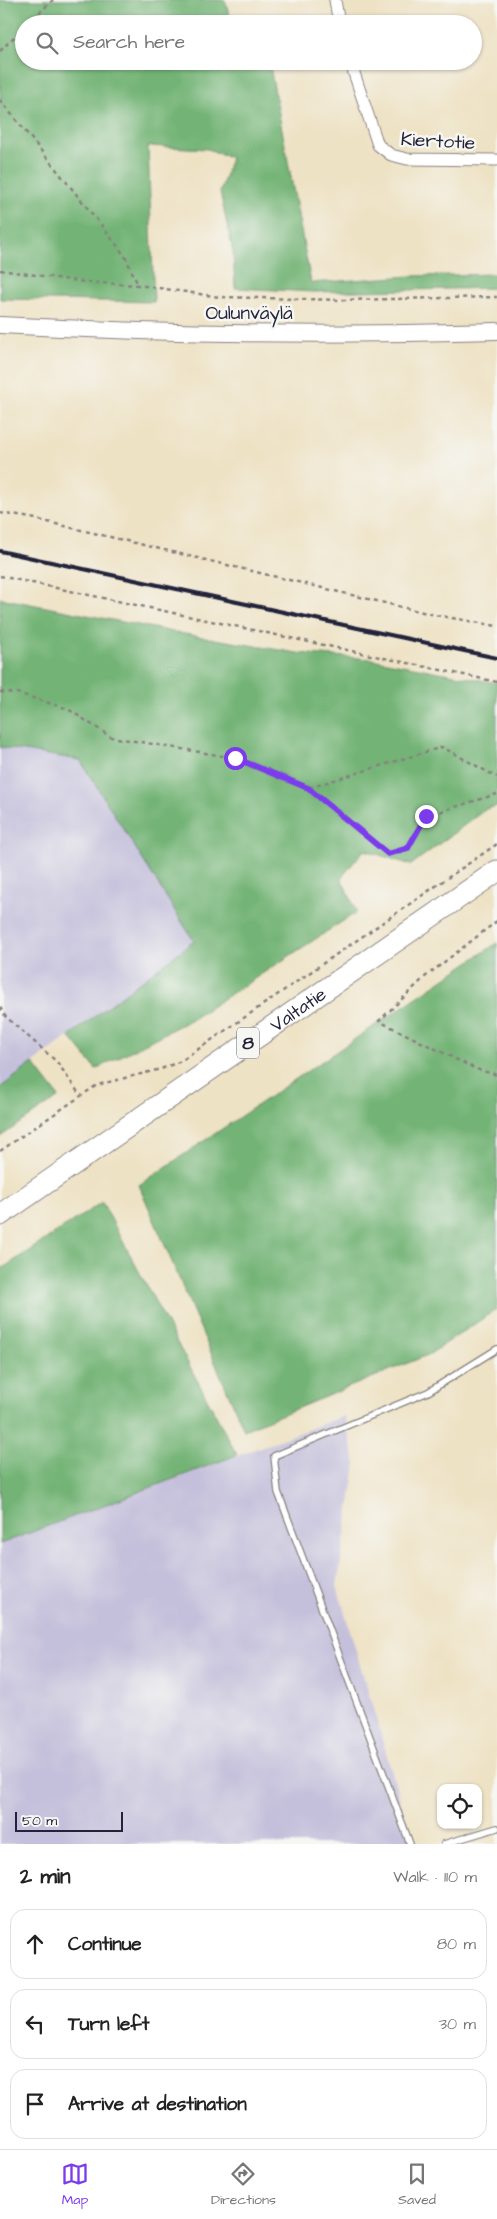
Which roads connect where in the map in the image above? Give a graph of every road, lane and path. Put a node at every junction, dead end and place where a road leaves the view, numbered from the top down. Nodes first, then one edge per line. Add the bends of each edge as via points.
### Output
1 (53, 0) edge
2 (335, 0) edge
3 (37, 15) edge
4 (338, 15) edge
5 (15, 36) edge
6 (0, 51) edge
7 (353, 70) edge
8 (0, 100) edge
9 (497, 160) edge
10 (0, 270) edge
11 (138, 285) junction
12 (497, 297) edge
13 (0, 325) edge
14 (497, 332) edge
15 (0, 513) edge
16 (0, 576) edge
17 (497, 626) edge
18 (497, 682) edge
19 (0, 692) edge
20 (497, 777) edge
21 (308, 788) junction
22 (497, 794) edge
23 (497, 844) edge
24 (497, 871) edge
25 (497, 921) edge
26 (0, 1007) edge
27 (497, 1075) edge
28 (80, 1095) junction
29 (0, 1151) edge
30 (0, 1215) edge
31 (497, 1349) edge
32 (497, 1828) edge
33 (410, 1844) edge
34 (444, 1844) edge

1 - 3 path
2 - 4 street
5 - 6 path
7 - 9 street, Kiertotie via 378,145 391,155 407,159
8 - 11 path via 125,256
10 - 11 path via 84,282
11 - 12 path via 220,297 342,300
13 - 14 main road, Oulunväylä via 230,333
15 - 17 path
16 - 18 path
19 - 21 path via 17,693 68,710 111,736 235,758
20 - 21 path via 442,747
21 - 22 path via 388,854 408,848 426,816
23 - 28 path via 181,1061 104,1082
24 - 30 highway, Valtatie / 8
25 - 27 path via 425,977 379,1021
26 - 28 path via 57,1062
28 - 29 path
31 - 33 lane via 428,1392 274,1456 278,1492
32 - 34 lane

